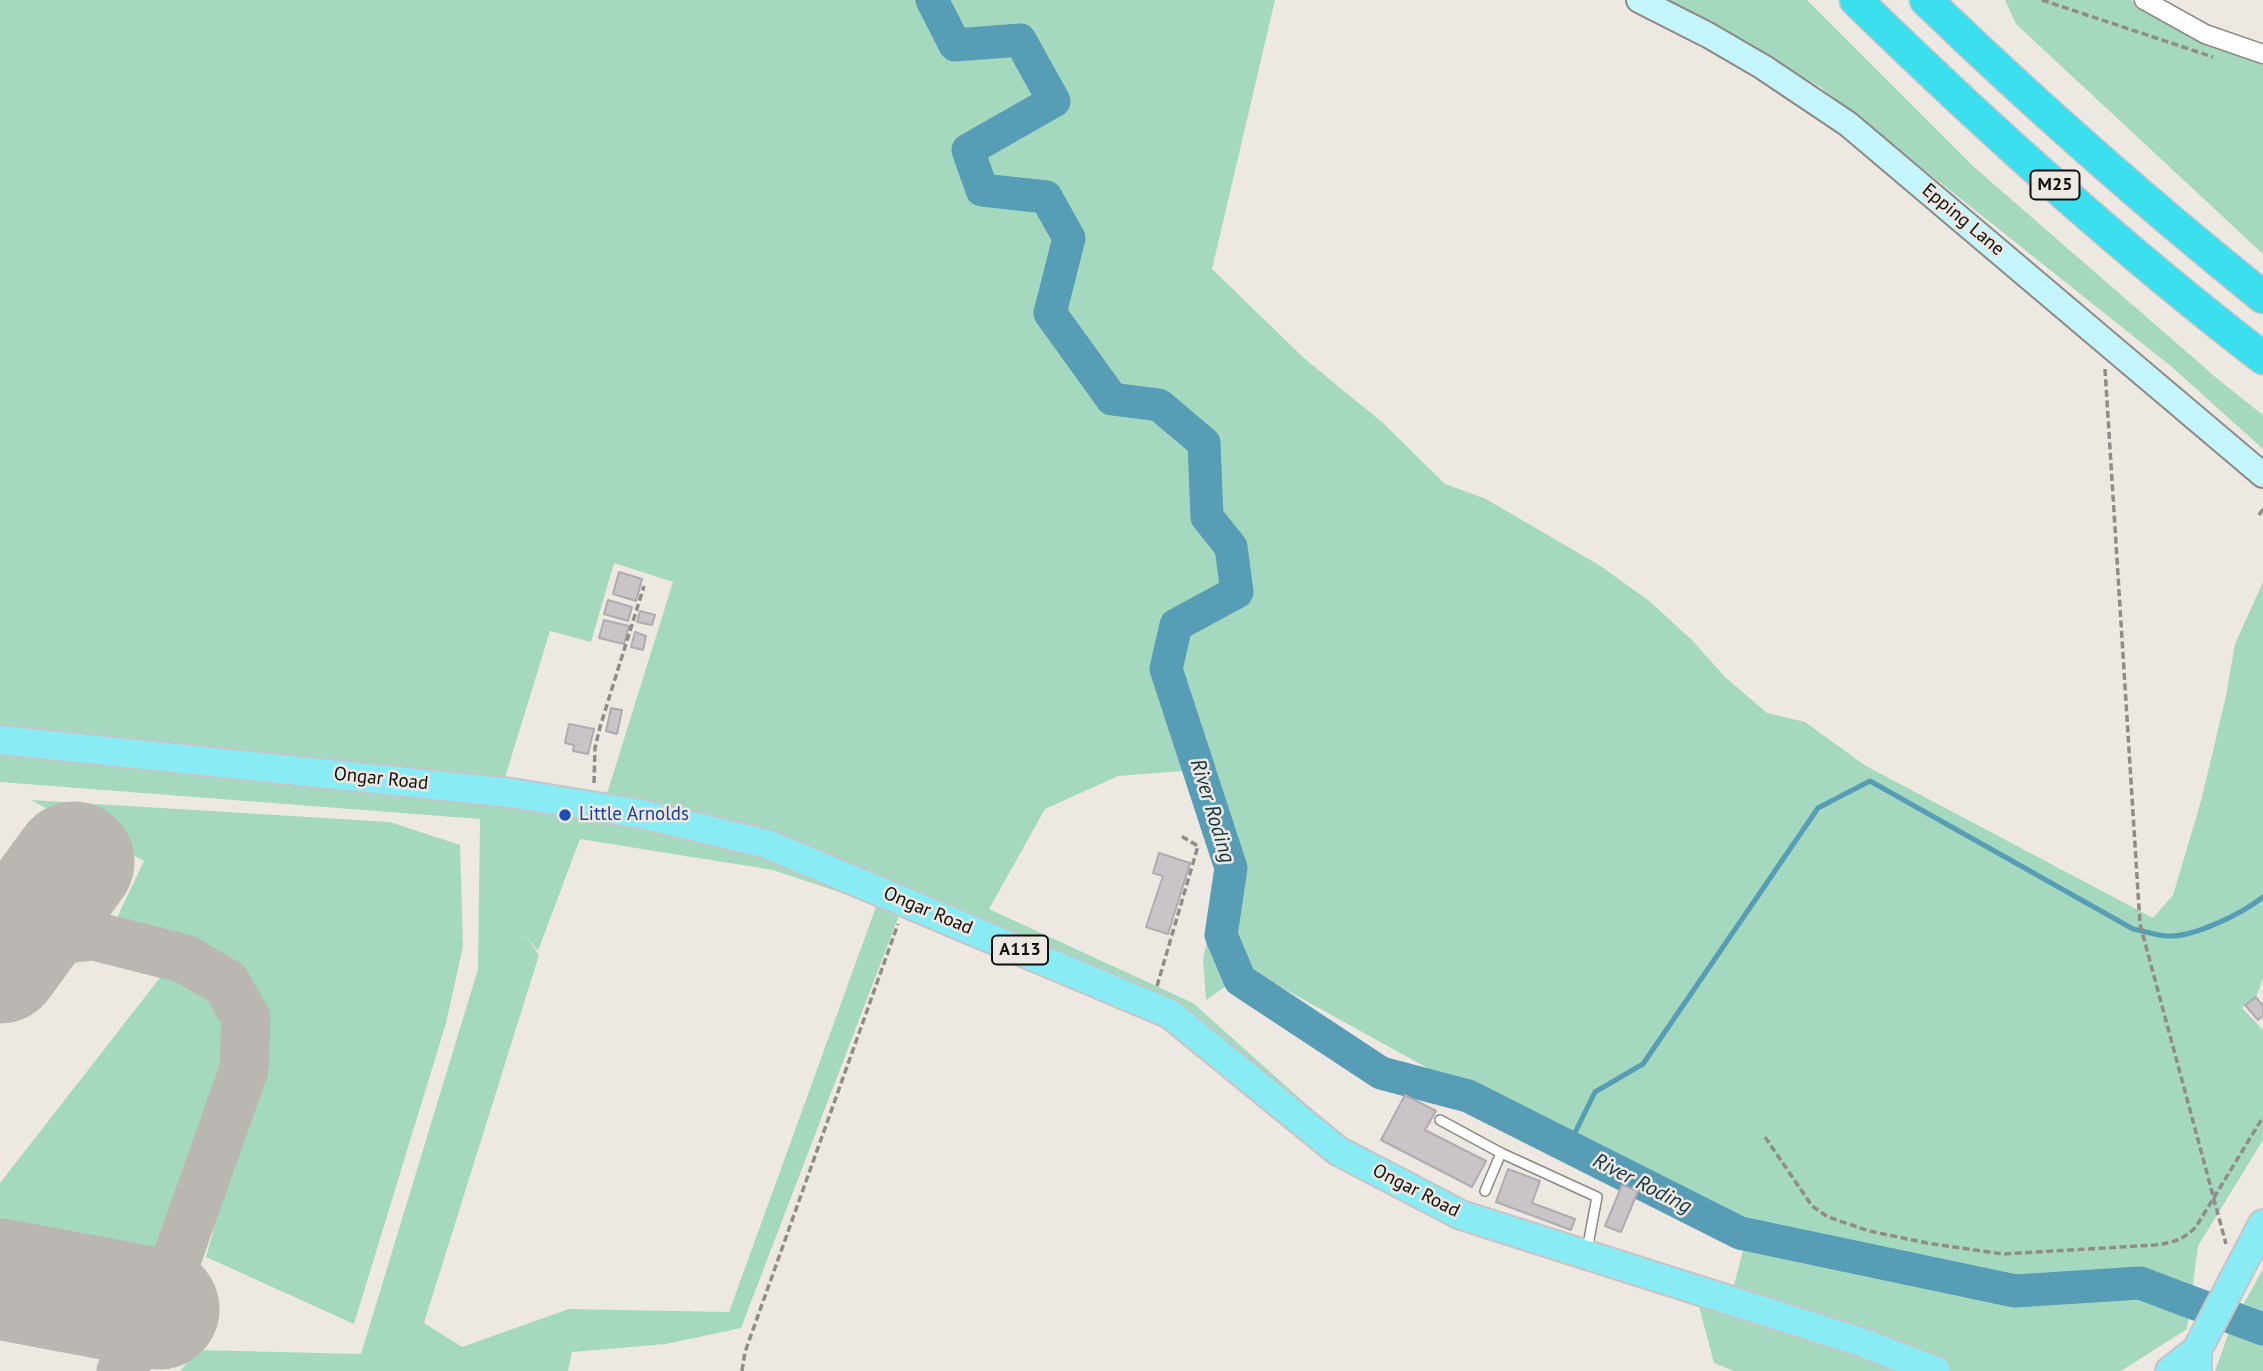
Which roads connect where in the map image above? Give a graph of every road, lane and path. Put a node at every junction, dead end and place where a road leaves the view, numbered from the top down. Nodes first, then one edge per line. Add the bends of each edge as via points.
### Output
1 (1639, 0) edge
2 (1856, 0) edge
3 (1926, 0) edge
4 (2042, 0) edge
5 (2144, 0) edge
6 (2263, 54) edge
7 (2224, 61) dead end
8 (2263, 297) edge
9 (2103, 339) junction
10 (2263, 358) edge
11 (2263, 475) edge
12 (2263, 509) edge
13 (2259, 514) dead end
14 (644, 586) dead end
15 (0, 740) edge
16 (594, 806) junction
17 (1181, 836) dead end
18 (906, 902) junction
19 (1151, 1005) junction
20 (2263, 1117) edge
21 (1440, 1120) dead end
22 (1765, 1137) dead end
23 (1501, 1153) junction
24 (1485, 1191) dead end
25 (2214, 1199) junction
26 (2263, 1224) edge
27 (2235, 1254) junction
28 (1586, 1255) junction
29 (2198, 1356) edge
30 (742, 1371) edge
31 (1936, 1371) edge
32 (2170, 1371) edge

1 - 9 street, Epping Lane via 1763,67 1848,124
2 - 10 highway, M25 via 2086,212
3 - 8 highway, M25 via 2073,137
4 - 7 path
5 - 6 street via 2205,34
9 - 11 street, Epping Lane
9 - 25 path via 2140,924
12 - 13 path
14 - 16 path via 595,748
15 - 16 main road, Ongar Road / A113 via 511,793
16 - 18 main road, Ongar Road / A113 via 767,844
17 - 19 path via 1198,846
18 - 19 main road, Ongar Road / A113
18 - 30 path
19 - 28 main road, Ongar Road / A113 via 1170,1014 1338,1152 1461,1215
20 - 25 path
21 - 23 lane
22 - 25 path via 1812,1206 1828,1217 1869,1231 2003,1254 2174,1243 2196,1227
23 - 24 lane
23 - 28 lane via 1597,1196
25 - 27 path
26 - 27 main road
27 - 29 main road
28 - 31 main road, Ongar Road / A113 via 1861,1342
29 - 32 main road

